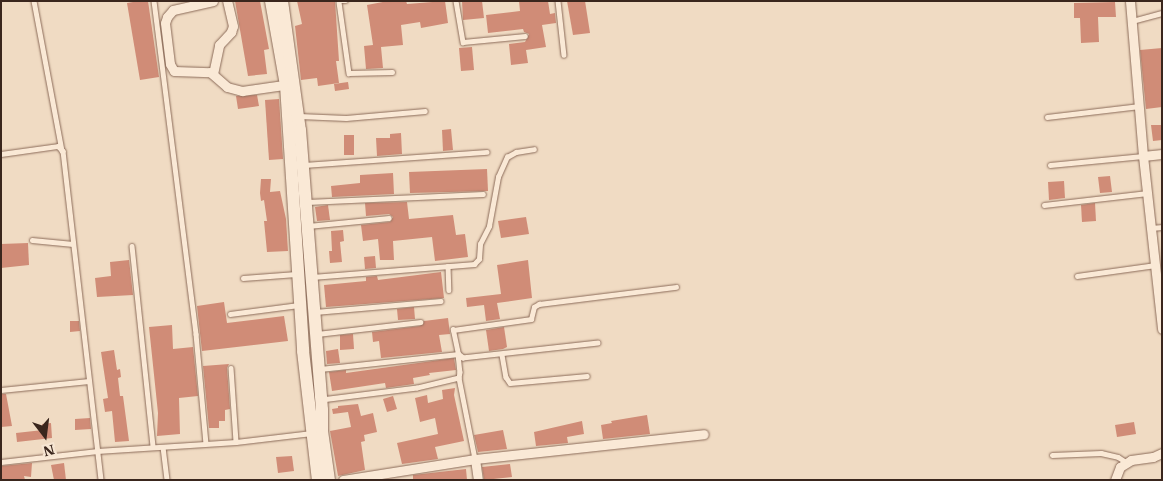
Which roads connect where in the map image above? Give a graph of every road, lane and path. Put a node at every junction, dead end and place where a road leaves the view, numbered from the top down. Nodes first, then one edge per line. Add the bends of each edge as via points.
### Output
1 (34, 1) edge
2 (154, 1) edge
3 (213, 1) edge
4 (227, 1) edge
5 (272, 1) edge
6 (282, 1) edge
7 (346, 1) edge
8 (456, 1) edge
9 (558, 1) edge
10 (1130, 1) edge
11 (339, 2) edge
12 (1162, 14) edge
13 (1132, 21) junction
14 (526, 36) dead end
15 (564, 55) dead end
16 (392, 72) dead end
17 (213, 74) junction
18 (290, 84) junction
19 (1139, 106) junction
20 (425, 111) dead end
21 (298, 116) junction
22 (1047, 116) dead end
23 (534, 150) dead end
24 (62, 151) junction
25 (487, 152) dead end
26 (1, 154) edge
27 (1162, 154) edge
28 (1144, 156) junction
29 (302, 165) junction
30 (1050, 165) dead end
31 (1147, 192) junction
32 (483, 194) dead end
33 (305, 202) junction
34 (1044, 206) dead end
35 (389, 218) dead end
36 (307, 226) junction
37 (1162, 226) edge
38 (1151, 228) junction
39 (32, 240) dead end
40 (73, 244) junction
41 (132, 246) dead end
42 (1157, 261) edge
43 (448, 266) junction
44 (305, 276) junction
45 (1077, 276) dead end
46 (243, 278) dead end
47 (676, 287) dead end
48 (449, 290) dead end
49 (441, 301) dead end
50 (302, 304) junction
51 (314, 312) junction
52 (230, 314) dead end
53 (420, 322) dead end
54 (1162, 329) edge
55 (316, 334) junction
56 (598, 343) dead end
57 (458, 354) junction
58 (502, 355) junction
59 (231, 368) dead end
60 (319, 369) junction
61 (587, 376) dead end
62 (459, 378) junction
63 (89, 381) junction
64 (1, 390) edge
65 (322, 400) junction
66 (317, 432) junction
67 (704, 434) dead end
68 (236, 442) junction
69 (206, 443) junction
70 (162, 446) junction
71 (153, 447) junction
72 (96, 451) junction
73 (1162, 453) edge
74 (1052, 455) dead end
75 (475, 459) junction
76 (1, 462) edge
77 (1127, 463) junction
78 (102, 480) edge
79 (166, 480) edge
80 (318, 480) edge
81 (329, 480) edge
82 (343, 480) edge
83 (478, 480) edge
84 (1115, 480) edge

1 - 24 lane
2 - 69 lane via 196,334
3 - 17 street via 173,10 165,23 170,64 174,71
4 - 17 street via 233,26 218,45
5 - 18 main road
6 - 18 main road
7 - 11 lane
8 - 14 lane via 463,42
9 - 15 lane
10 - 13 street
11 - 16 lane via 349,74
12 - 13 lane
13 - 19 street
17 - 18 street via 227,87 242,92
18 - 21 main road
18 - 44 main road
19 - 22 lane
19 - 28 street
20 - 21 lane via 346,118
21 - 29 main road
23 - 43 lane via 516,152 507,157 498,177 489,226 480,244 477,262
24 - 26 lane via 58,146
24 - 40 lane
25 - 29 lane
27 - 28 street
28 - 30 lane
28 - 31 street
29 - 33 main road
31 - 34 lane
31 - 38 street
32 - 33 lane
33 - 36 main road
35 - 36 lane
36 - 44 main road
37 - 38 lane
38 - 42 street
39 - 40 lane
40 - 63 lane
41 - 71 lane
42 - 45 lane
42 - 54 street
43 - 44 lane
43 - 48 lane
44 - 46 lane
44 - 50 main road
44 - 51 main road
47 - 57 lane via 539,304 534,307 531,318 455,328 453,333
49 - 51 lane
50 - 52 lane
50 - 66 main road via 303,351
51 - 55 main road
53 - 55 lane
55 - 60 main road
56 - 58 lane
57 - 58 lane via 463,358
57 - 60 lane
57 - 62 lane
58 - 61 lane via 510,383
59 - 68 lane
60 - 65 main road
62 - 65 lane via 383,394
62 - 75 lane
63 - 64 lane
63 - 72 lane
65 - 66 main road
66 - 68 lane
66 - 80 main road
66 - 81 main road
67 - 75 street
68 - 69 lane
69 - 70 lane
70 - 71 lane
70 - 79 lane
71 - 72 lane
72 - 76 lane
72 - 78 lane
73 - 77 street
74 - 77 lane via 1101,453
75 - 82 street
75 - 83 street
77 - 84 street via 1120,468

